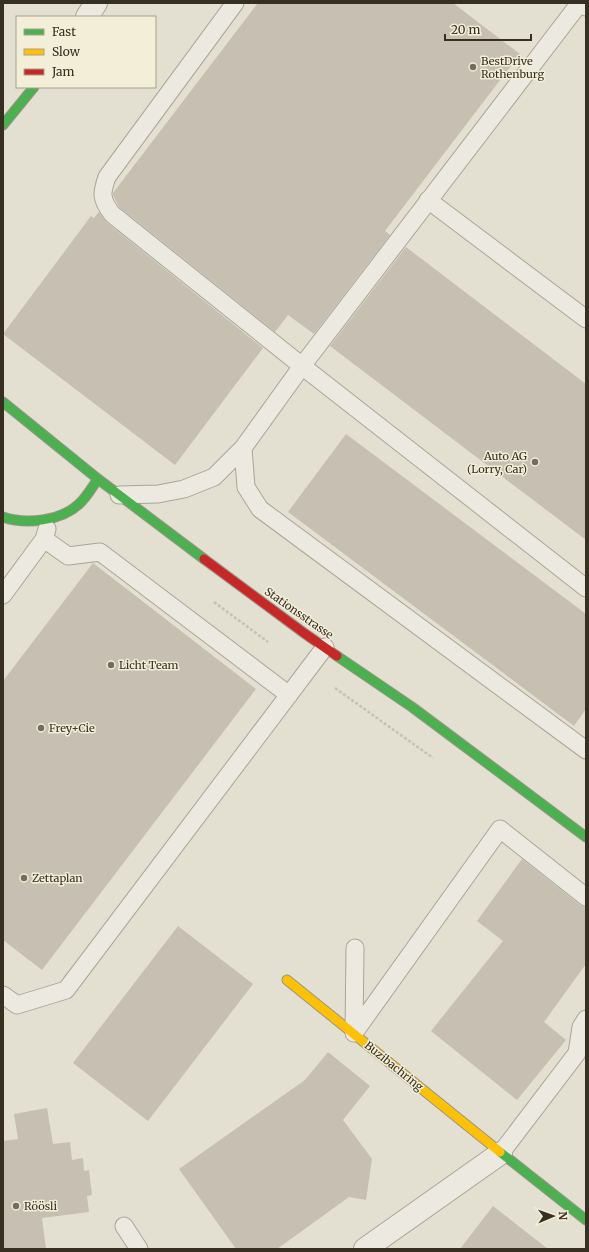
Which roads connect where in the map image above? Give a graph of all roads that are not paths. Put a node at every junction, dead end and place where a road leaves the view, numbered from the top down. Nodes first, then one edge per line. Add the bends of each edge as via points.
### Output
1 (96, 3) edge
2 (235, 3) edge
3 (581, 5) edge
4 (88, 16) edge
5 (33, 88) edge
6 (11, 108) edge
7 (3, 125) edge
8 (428, 200) junction
9 (586, 318) edge
10 (302, 366) junction
11 (3, 402) edge
12 (243, 448) junction
13 (98, 479) junction
14 (119, 495) junction
15 (3, 517) edge
16 (52, 518) junction
17 (44, 538) junction
18 (586, 588) edge
19 (3, 595) edge
20 (325, 647) junction
21 (289, 695) junction
22 (586, 750) edge
23 (586, 837) edge
24 (586, 897) edge
25 (355, 948) dead end
26 (287, 980) dead end
27 (3, 995) edge
28 (586, 1019) edge
29 (354, 1033) junction
30 (501, 1154) junction
31 (586, 1220) edge
32 (124, 1226) dead end
33 (139, 1249) edge
34 (365, 1249) edge

1 - 4 street
2 - 10 lane via 107,177 102,198 112,214
3 - 8 lane
5 - 6 main road
6 - 7 main road
8 - 9 lane
8 - 10 lane
10 - 12 lane
10 - 18 lane
11 - 13 main road, Stationsstrasse
12 - 14 lane via 214,477 184,489 158,494
12 - 22 lane via 246,486 260,509
13 - 14 main road, Stationsstrasse
13 - 16 main road via 78,505
14 - 20 main road, Stationsstrasse
15 - 16 main road via 21,522
16 - 17 lane
17 - 19 lane
17 - 21 lane via 68,556 100,552
20 - 21 lane
20 - 23 main road, Stationsstrasse via 412,707
21 - 27 lane via 66,990 17,1005
24 - 29 lane via 500,829
25 - 29 lane
26 - 29 main road, Buzibachring
28 - 30 lane via 581,1027 577,1053
29 - 30 main road, Buzibachring
30 - 31 main road, Buzibachring
30 - 34 street
32 - 33 lane

